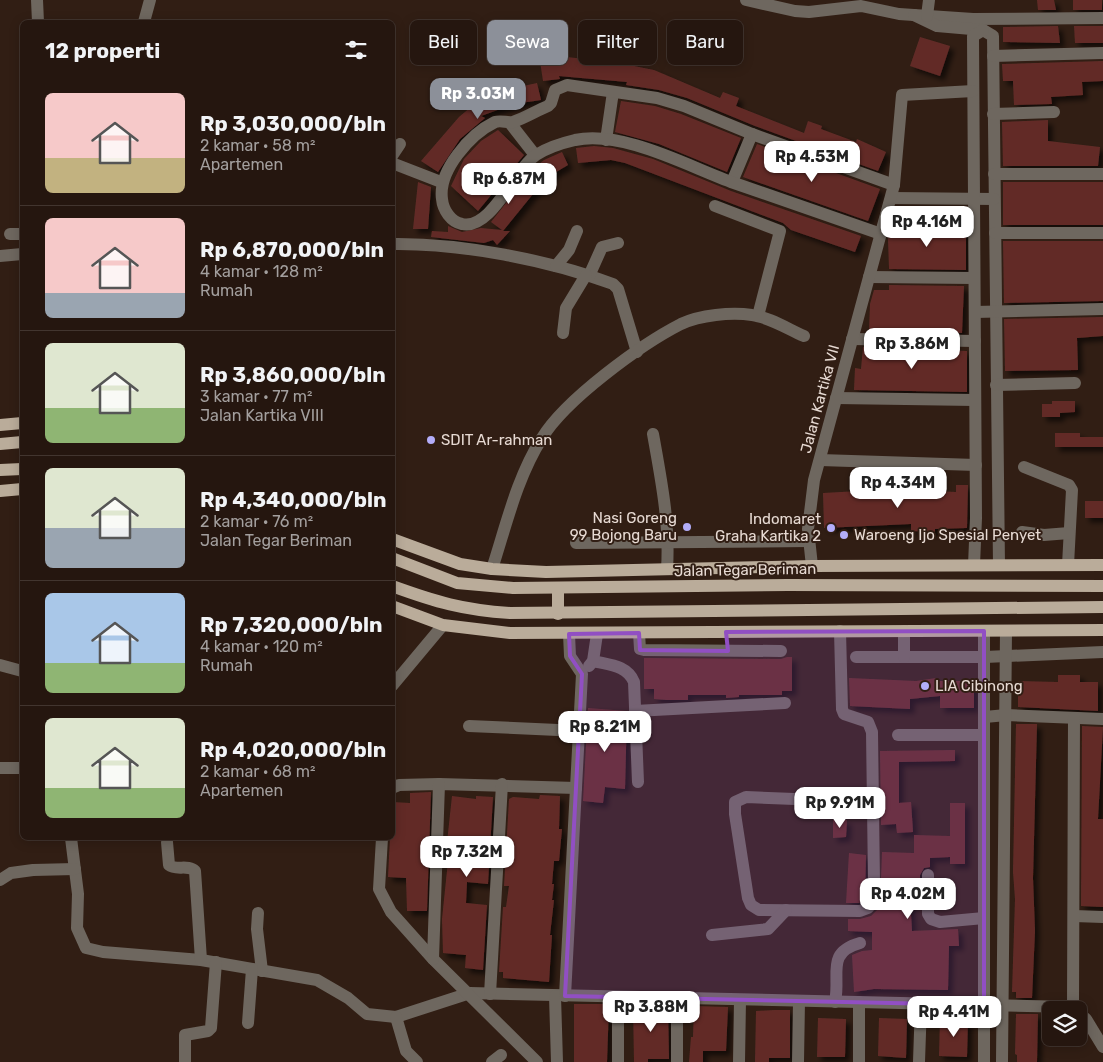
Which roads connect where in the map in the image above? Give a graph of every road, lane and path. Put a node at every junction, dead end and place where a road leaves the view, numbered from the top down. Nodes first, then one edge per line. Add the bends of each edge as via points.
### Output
1 (37, 0) edge
2 (150, 0) edge
3 (746, 0) edge
4 (928, 0) edge
5 (862, 3) edge
6 (920, 16) junction
7 (1103, 18) edge
8 (38, 20) edge
9 (145, 20) edge
10 (983, 25) junction
11 (1103, 53) edge
12 (993, 56) junction
13 (613, 92) junction
14 (973, 92) junction
15 (1054, 112) dead end
16 (994, 114) junction
17 (510, 123) junction
18 (752, 134) junction
19 (606, 140) junction
20 (400, 144) dead end
21 (395, 152) edge
22 (535, 155) junction
23 (395, 164) edge
24 (994, 174) junction
25 (1103, 174) edge
26 (442, 182) junction
27 (732, 182) junction
28 (894, 185) junction
29 (891, 198) junction
30 (974, 198) junction
31 (994, 199) junction
32 (715, 206) dead end
33 (577, 231) dead end
34 (995, 233) junction
35 (1103, 233) edge
36 (881, 234) junction
37 (618, 243) dead end
38 (395, 244) edge
39 (20, 254) edge
40 (0, 256) edge
41 (556, 266) junction
42 (588, 275) junction
43 (869, 277) junction
44 (974, 278) junction
45 (1103, 309) edge
46 (996, 311) junction
47 (975, 312) junction
48 (758, 316) junction
49 (562, 333) dead end
50 (804, 336) dead end
51 (852, 339) junction
52 (975, 341) junction
53 (637, 352) junction
54 (1075, 383) dead end
55 (996, 385) junction
56 (836, 398) junction
57 (975, 400) junction
58 (20, 423) edge
59 (0, 425) edge
60 (654, 434) dead end
61 (20, 442) edge
62 (0, 444) edge
63 (820, 460) junction
64 (976, 464) junction
65 (1024, 467) dead end
66 (20, 469) edge
67 (0, 470) edge
68 (20, 489) edge
69 (0, 491) edge
70 (976, 518) junction
71 (998, 518) junction
72 (1022, 532) dead end
73 (1069, 533) junction
74 (395, 540) edge
75 (809, 541) junction
76 (668, 542) junction
77 (576, 543) dead end
78 (395, 559) edge
79 (974, 565) junction
80 (999, 565) junction
81 (1068, 565) junction
82 (1103, 565) edge
83 (788, 566) junction
84 (812, 566) junction
85 (492, 569) junction
86 (667, 569) junction
87 (788, 585) junction
88 (1103, 586) edge
89 (395, 587) edge
90 (558, 589) junction
91 (395, 607) edge
92 (1103, 607) edge
93 (786, 611) junction
94 (558, 614) junction
95 (444, 624) junction
96 (1103, 630) edge
97 (840, 631) junction
98 (904, 631) junction
99 (984, 631) junction
100 (1006, 631) junction
101 (726, 632) junction
102 (787, 632) junction
103 (639, 633) junction
104 (569, 634) junction
105 (597, 634) junction
106 (728, 651) junction
107 (781, 651) dead end
108 (1103, 652) edge
109 (1006, 656) junction
110 (856, 657) dead end
111 (904, 657) junction
112 (985, 657) junction
113 (593, 661) junction
114 (0, 665) edge
115 (20, 670) edge
116 (582, 674) junction
117 (395, 682) edge
118 (785, 703) dead end
119 (635, 711) junction
120 (1006, 715) junction
121 (984, 717) junction
122 (1074, 718) junction
123 (1103, 719) edge
124 (469, 726) dead end
125 (580, 731) junction
126 (898, 735) dead end
127 (984, 735) junction
128 (0, 768) edge
129 (20, 768) edge
130 (638, 782) dead end
131 (440, 784) junction
132 (502, 784) junction
133 (395, 787) edge
134 (576, 788) junction
135 (873, 802) junction
136 (71, 840) edge
137 (382, 840) edge
138 (167, 842) dead end
139 (75, 869) junction
140 (928, 875) dead end
141 (0, 880) edge
142 (786, 910) junction
143 (258, 913) dead end
144 (1074, 916) junction
145 (1103, 917) edge
146 (984, 918) junction
147 (712, 935) dead end
148 (860, 943) dead end
149 (433, 959) junction
150 (201, 960) junction
151 (216, 962) junction
152 (257, 970) junction
153 (470, 993) junction
154 (490, 994) junction
155 (560, 996) junction
156 (618, 997) junction
157 (677, 998) junction
158 (740, 1000) junction
159 (799, 1001) junction
160 (1076, 1001) edge
161 (835, 1002) junction
162 (859, 1002) junction
163 (921, 1004) junction
164 (984, 1005) junction
165 (1002, 1006) junction
166 (1042, 1008) edge
167 (396, 1017) junction
168 (1087, 1021) edge
169 (248, 1023) dead end
170 (1103, 1047) edge
171 (185, 1062) edge
172 (417, 1062) edge
173 (536, 1062) edge
174 (557, 1062) edge
175 (618, 1062) edge
176 (677, 1062) edge
177 (739, 1062) edge
178 (798, 1062) edge
179 (859, 1062) edge
180 (919, 1062) edge
181 (984, 1062) edge
182 (1002, 1062) edge

1 - 8 street
2 - 9 street
3 - 5 street via 809,12
4 - 6 street
5 - 6 street
6 - 10 street via 937,26
7 - 10 street
10 - 12 street via 993,36
10 - 14 street via 973,36
11 - 12 street
12 - 16 street
13 - 17 street via 568,85 560,87 548,106
13 - 18 street via 657,98 684,106
13 - 19 street
14 - 28 street, Jalan Kartika VII via 902,95
14 - 30 street
15 - 16 street
16 - 24 street
17 - 22 street
17 - 26 street via 495,122 477,134 446,172
18 - 27 street
18 - 28 street
19 - 22 street via 582,139 563,143
19 - 27 street via 649,149
20 - 21 street
22 - 26 street via 478,223 471,225 454,221 442,204
23 - 26 street
24 - 25 street
24 - 31 street
27 - 36 street
28 - 29 street, Jalan Kartika VII
29 - 30 street
29 - 36 street, Jalan Kartika VII
30 - 31 street
30 - 44 street
31 - 34 street
32 - 48 street via 780,231
33 - 41 street via 569,250
34 - 35 street
34 - 46 street
36 - 43 street, Jalan Kartika VII
37 - 42 street via 602,247
38 - 41 street via 430,244
39 - 40 street
41 - 42 street
42 - 49 street via 566,308
42 - 53 street via 618,289
43 - 44 street
43 - 51 street, Jalan Kartika VII
44 - 47 street
45 - 46 street
46 - 47 street
46 - 55 street
47 - 52 street
48 - 50 street
48 - 53 street via 702,318 682,324
51 - 52 street
51 - 56 street, Jalan Kartika VII
52 - 57 street
53 - 85 street via 556,417 541,440 517,494
54 - 55 street
55 - 71 street
56 - 57 street
56 - 63 street, Jalan Kartika VII
57 - 64 street
58 - 59 main road
60 - 76 street via 663,483
61 - 62 main road
63 - 64 street
63 - 75 street, Jalan Kartika VII via 811,499
64 - 70 street
65 - 73 street via 1069,485 1072,490
66 - 67 main road
68 - 69 main road
70 - 71 street
70 - 79 street
71 - 80 street
72 - 73 street via 1044,535
73 - 81 street
74 - 85 main road, Jalan Tegar Beriman via 460,564
75 - 76 street
75 - 84 street, Jalan Kartika VII
76 - 77 street
76 - 86 street
78 - 90 main road, Jalan Tegar Beriman via 457,583
79 - 80 main road, Jalan Tegar Beriman
79 - 84 main road, Jalan Tegar Beriman
80 - 81 main road, Jalan Tegar Beriman
81 - 82 main road, Jalan Tegar Beriman
83 - 84 main road, Jalan Tegar Beriman
83 - 86 main road, Jalan Tegar Beriman
83 - 87 main road
85 - 86 main road, Jalan Tegar Beriman via 546,572
87 - 88 main road, Jalan Tegar Beriman
87 - 90 main road, Jalan Tegar Beriman
89 - 94 main road via 471,610
90 - 94 main road
91 - 95 main road
92 - 93 main road
93 - 94 main road
93 - 102 main road
95 - 104 main road via 510,633
95 - 117 street
96 - 100 main road
97 - 98 main road
97 - 102 main road
97 - 135 street via 842,709 844,714 871,726
98 - 99 main road
98 - 111 street
99 - 100 main road
99 - 112 street
100 - 109 street
101 - 102 main road
101 - 103 main road
101 - 106 street
103 - 105 main road
103 - 106 street via 640,649 644,650
104 - 105 main road
104 - 116 street via 570,656
105 - 113 street
106 - 107 street
108 - 109 street
109 - 112 street
109 - 120 street
110 - 111 street
111 - 112 street
112 - 121 street
113 - 116 street
113 - 119 street via 625,669 631,675
114 - 115 street
116 - 125 street
118 - 119 street
119 - 130 street
120 - 121 street
120 - 122 street
120 - 165 street
121 - 127 street
122 - 123 street
122 - 144 street
124 - 125 street
125 - 134 street
126 - 127 street
127 - 146 street
128 - 129 street
131 - 132 street
131 - 133 street
131 - 149 street
132 - 134 street
132 - 154 street
134 - 155 street
135 - 142 street via 874,882 872,902 868,908 860,911
135 - 142 street via 746,797 735,802 751,905 759,910
136 - 139 street
137 - 149 street via 378,878 381,895 391,912
138 - 150 street via 169,865 195,871
139 - 141 street via 26,870 11,873
139 - 150 street via 78,928 86,948
140 - 146 street via 928,914 931,919 940,922
142 - 147 street via 768,929
143 - 152 street
144 - 145 street
144 - 160 street
146 - 164 street
148 - 161 street via 846,947 838,957
149 - 153 street
150 - 151 street
151 - 152 street
151 - 171 street via 212,1028 185,1035
152 - 167 street via 317,980 348,998 367,1014
152 - 169 street
153 - 154 street
153 - 167 street
153 - 173 street
154 - 155 street
155 - 156 street
155 - 174 street
156 - 157 street
156 - 175 street
157 - 158 street
157 - 176 street
158 - 159 street
158 - 177 street
159 - 161 street
159 - 178 street
161 - 162 street
162 - 163 street
162 - 179 street
163 - 164 street
163 - 180 street
164 - 165 street
164 - 181 street
165 - 166 street
165 - 182 street
167 - 172 street via 406,1051
168 - 170 street

